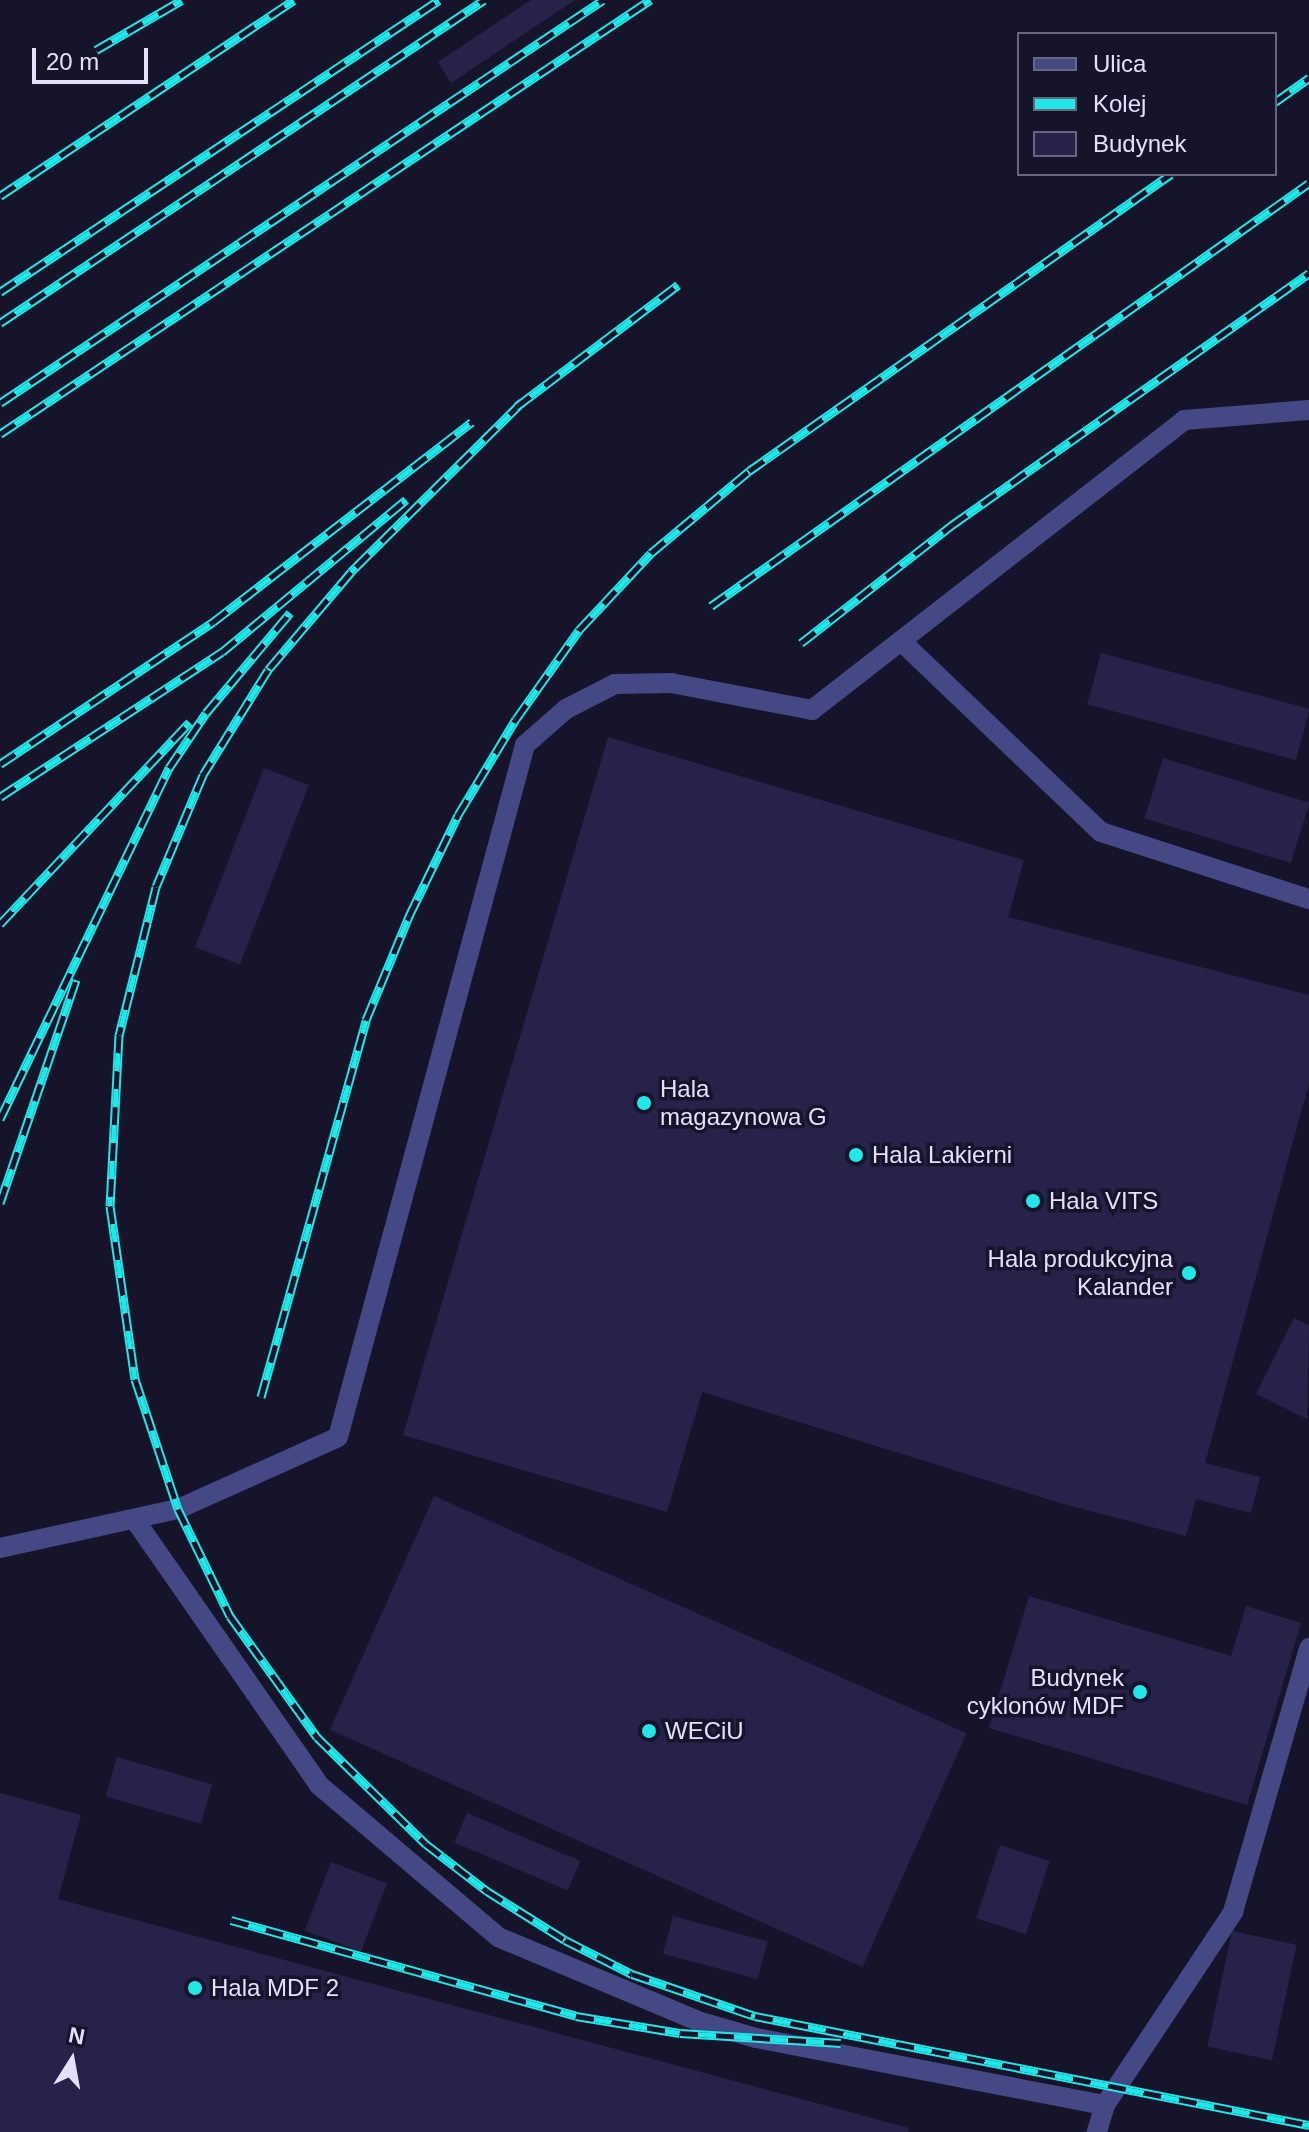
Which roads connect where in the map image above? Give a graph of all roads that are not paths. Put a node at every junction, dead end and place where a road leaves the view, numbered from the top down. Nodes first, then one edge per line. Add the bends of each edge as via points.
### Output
1 (1309, 410) edge
2 (902, 642) junction
3 (1309, 899) edge
4 (135, 1520) junction
5 (0, 1548) edge
6 (1309, 1648) edge
7 (1105, 2105) junction
8 (1097, 2132) edge

1 - 2 lane via 1184,420
2 - 3 lane via 1101,832
2 - 4 lane via 812,710 671,683 615,684 566,709 525,745 338,1437 178,1509
4 - 5 lane
4 - 7 lane via 319,1785 498,1937 698,2021 756,2038
6 - 7 lane via 1233,1912
7 - 8 lane

